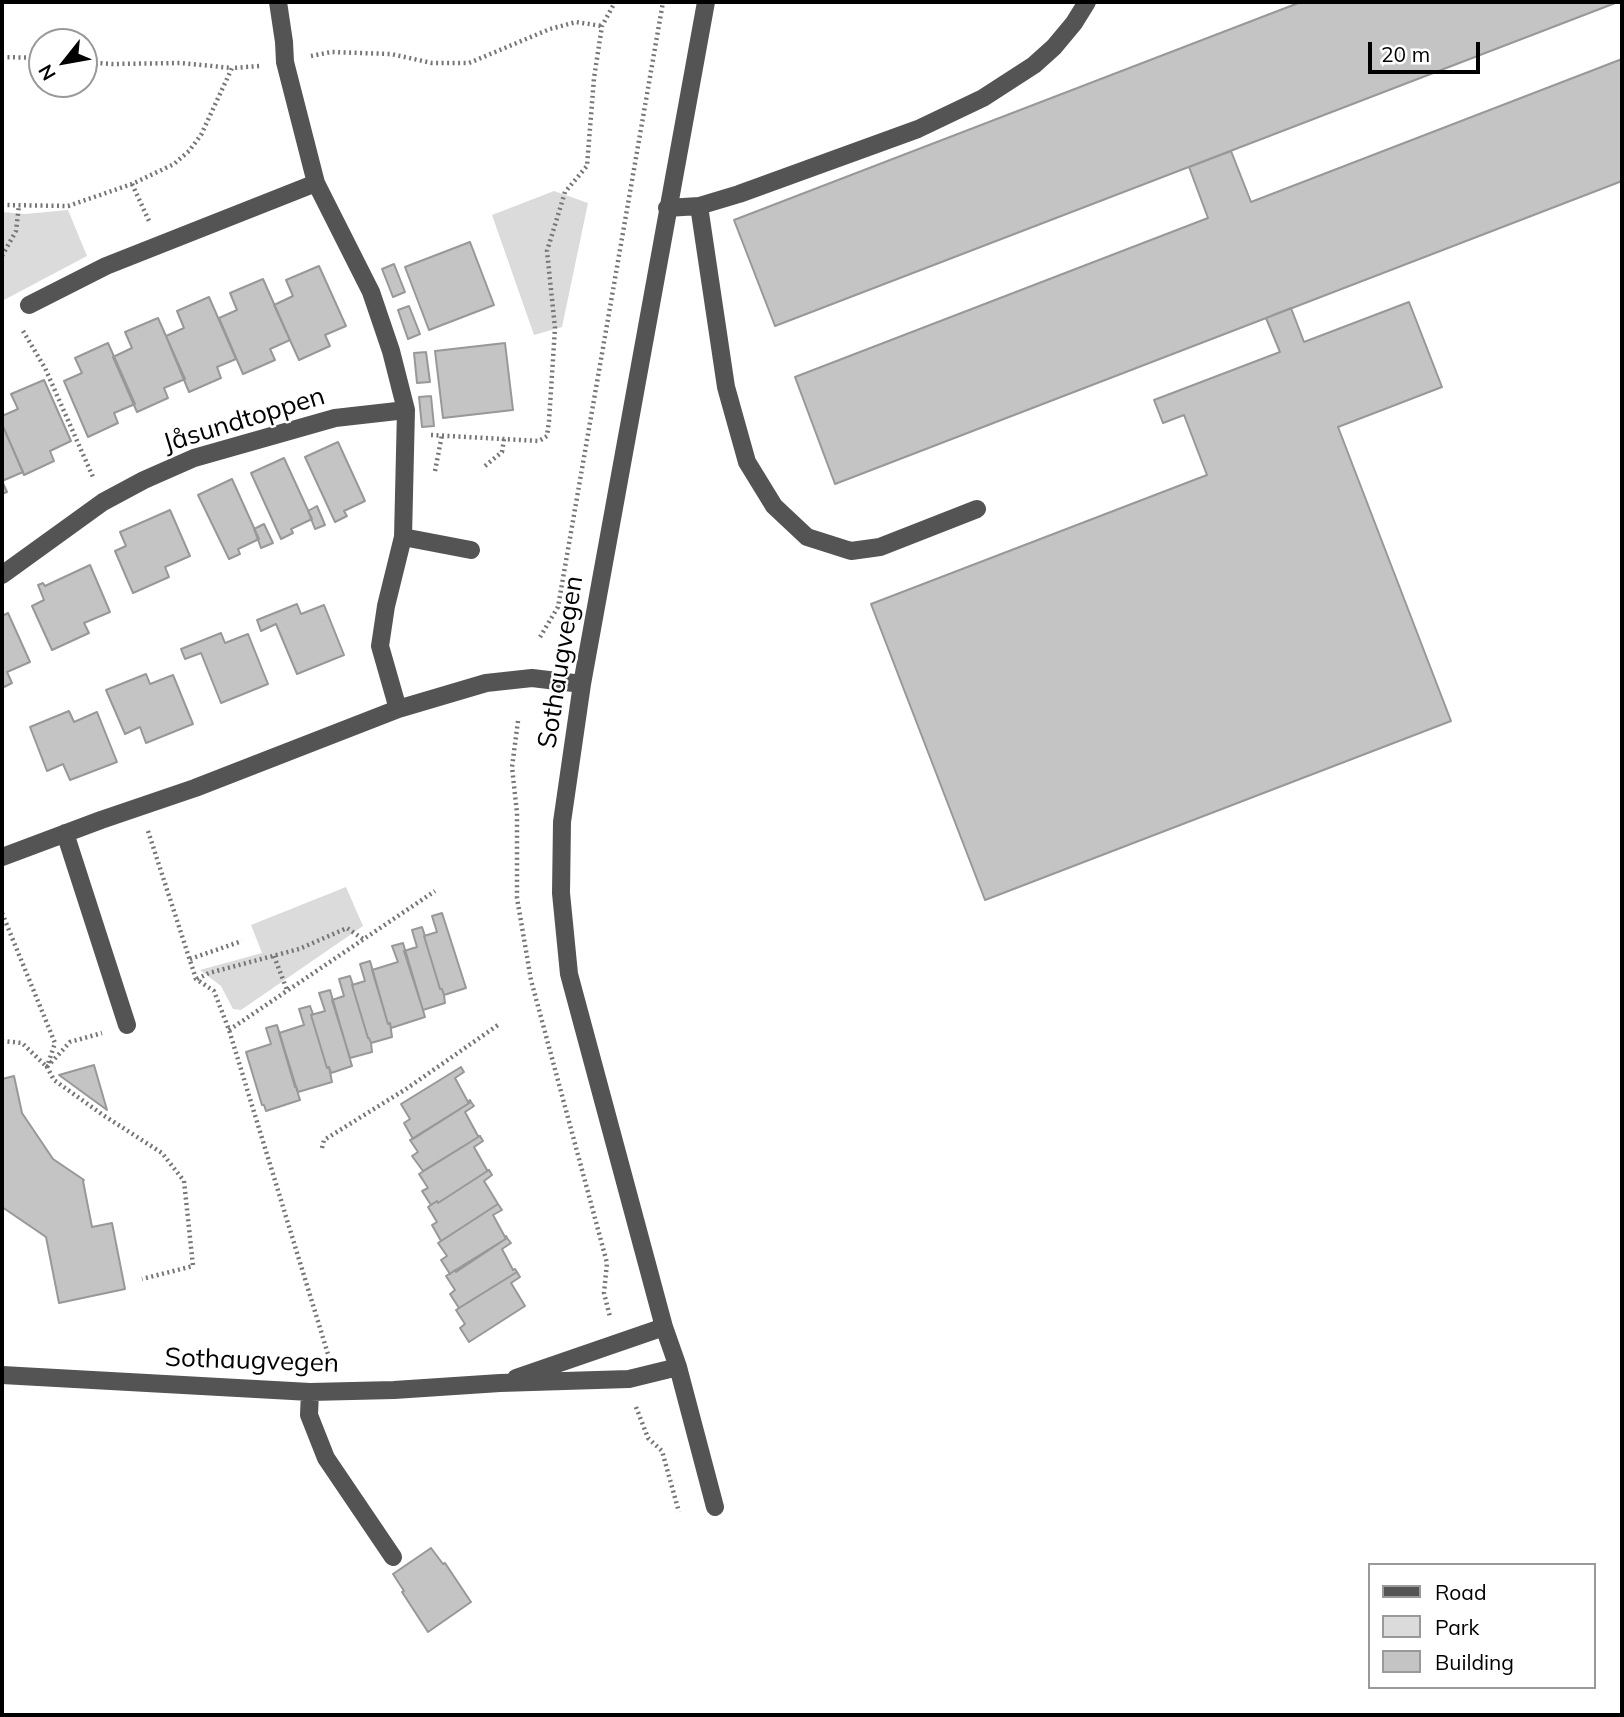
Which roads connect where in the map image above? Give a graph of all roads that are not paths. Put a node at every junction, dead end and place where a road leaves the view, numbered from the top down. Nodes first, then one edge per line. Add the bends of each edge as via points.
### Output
1 (278, 2) edge
2 (706, 2) edge
3 (1087, 2) edge
4 (316, 183) junction
5 (699, 206) junction
6 (667, 208) junction
7 (29, 305) dead end
8 (406, 410) junction
9 (976, 509) dead end
10 (403, 537) junction
11 (471, 550) dead end
12 (2, 575) edge
13 (582, 684) junction
14 (398, 709) junction
15 (65, 833) junction
16 (2, 857) edge
17 (127, 1025) road end
18 (664, 1327) junction
19 (678, 1367) junction
20 (2, 1375) edge
21 (500, 1383) junction
22 (310, 1392) junction
23 (715, 1507) dead end
24 (393, 1558) dead end

1 - 4 street via 285,62
2 - 6 street, Sothaugvegen
3 - 5 street via 1054,47 983,98 918,129
4 - 7 street via 106,266
4 - 8 street via 371,292
5 - 6 street
5 - 9 street via 726,387 747,463 774,506 807,537 851,551 880,547
6 - 13 street, Sothaugvegen
8 - 10 street
8 - 12 street, Jåsundtoppen via 335,418 194,458 103,502
10 - 11 street
10 - 14 street via 380,646
13 - 14 street via 532,677 486,683
13 - 18 street, Sothaugvegen via 562,822 561,893 569,974
14 - 15 street
15 - 16 street
15 - 17 street
18 - 19 street, Sothaugvegen
18 - 21 street, Sothaugvegen
19 - 21 street, Sothaugvegen via 629,1379
19 - 23 street, Sothaugvegen
20 - 22 street, Sothaugvegen
21 - 22 street, Sothaugvegen
22 - 24 street via 309,1415 326,1458

